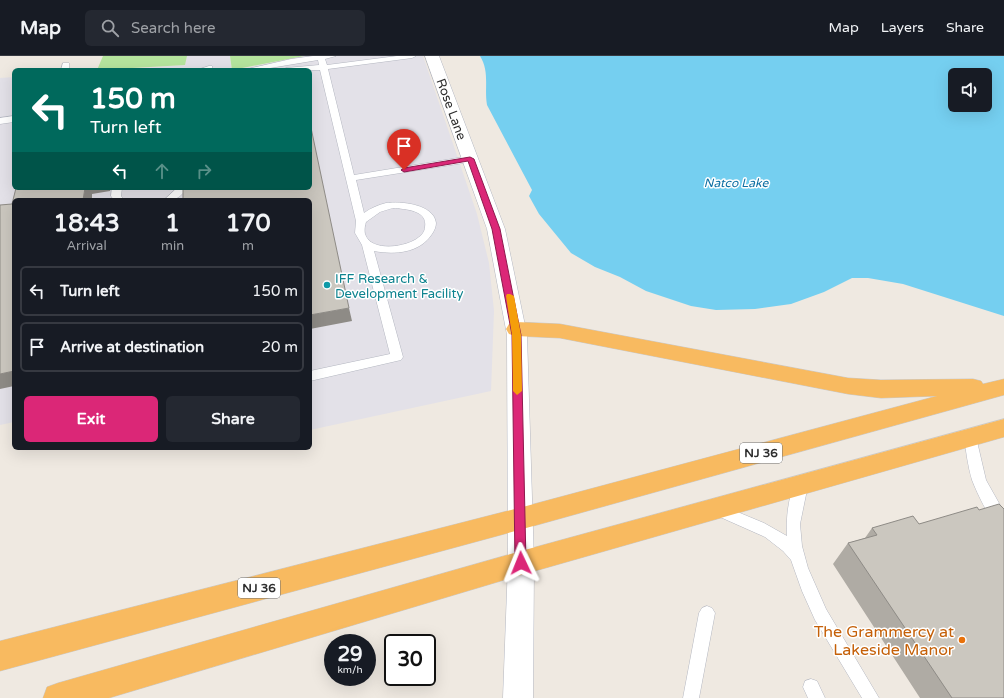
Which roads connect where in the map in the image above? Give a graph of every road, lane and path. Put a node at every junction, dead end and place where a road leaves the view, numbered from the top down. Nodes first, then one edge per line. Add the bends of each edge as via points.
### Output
1 (332, 56) edge
2 (412, 56) edge
3 (432, 56) edge
4 (322, 57) junction
5 (324, 66) junction
6 (259, 68) edge
7 (305, 68) edge
8 (12, 119) edge
9 (0, 121) edge
10 (470, 159) junction
11 (351, 178) junction
12 (181, 190) edge
13 (172, 198) edge
14 (361, 221) junction
15 (367, 244) junction
16 (516, 329) junction
17 (312, 376) edge
18 (1004, 387) edge
19 (1004, 428) edge
20 (970, 438) junction
21 (801, 485) junction
22 (715, 509) junction
23 (519, 519) junction
24 (1004, 524) edge
25 (797, 556) junction
26 (521, 563) junction
27 (707, 613) dead end
28 (0, 656) edge
29 (58, 698) edge
30 (518, 698) edge
31 (691, 698) edge
32 (871, 698) edge

1 - 4 lane
2 - 5 lane via 353,65
3 - 10 street, Rose Lane
4 - 5 lane
4 - 6 lane
5 - 7 lane
5 - 11 lane
8 - 9 lane
10 - 11 lane
10 - 16 street, Rose Lane via 496,229
11 - 14 lane
12 - 13 lane
14 - 15 lane via 359,235
14 - 15 lane via 376,209 399,205 420,210 431,222 426,238 418,244 382,250
15 - 17 lane via 397,358
16 - 18 highway via 560,331 848,386 881,389
16 - 23 street, Rose Lane
18 - 23 highway, NJ 36
19 - 20 highway
20 - 21 highway
20 - 24 lane via 979,480
21 - 22 highway
21 - 25 lane via 793,524
22 - 25 lane via 763,529 790,546
22 - 26 highway
23 - 26 street, Rose Lane
23 - 28 highway, NJ 36
25 - 32 lane via 813,600
26 - 29 highway
26 - 30 street, Rose Lane
27 - 31 lane

